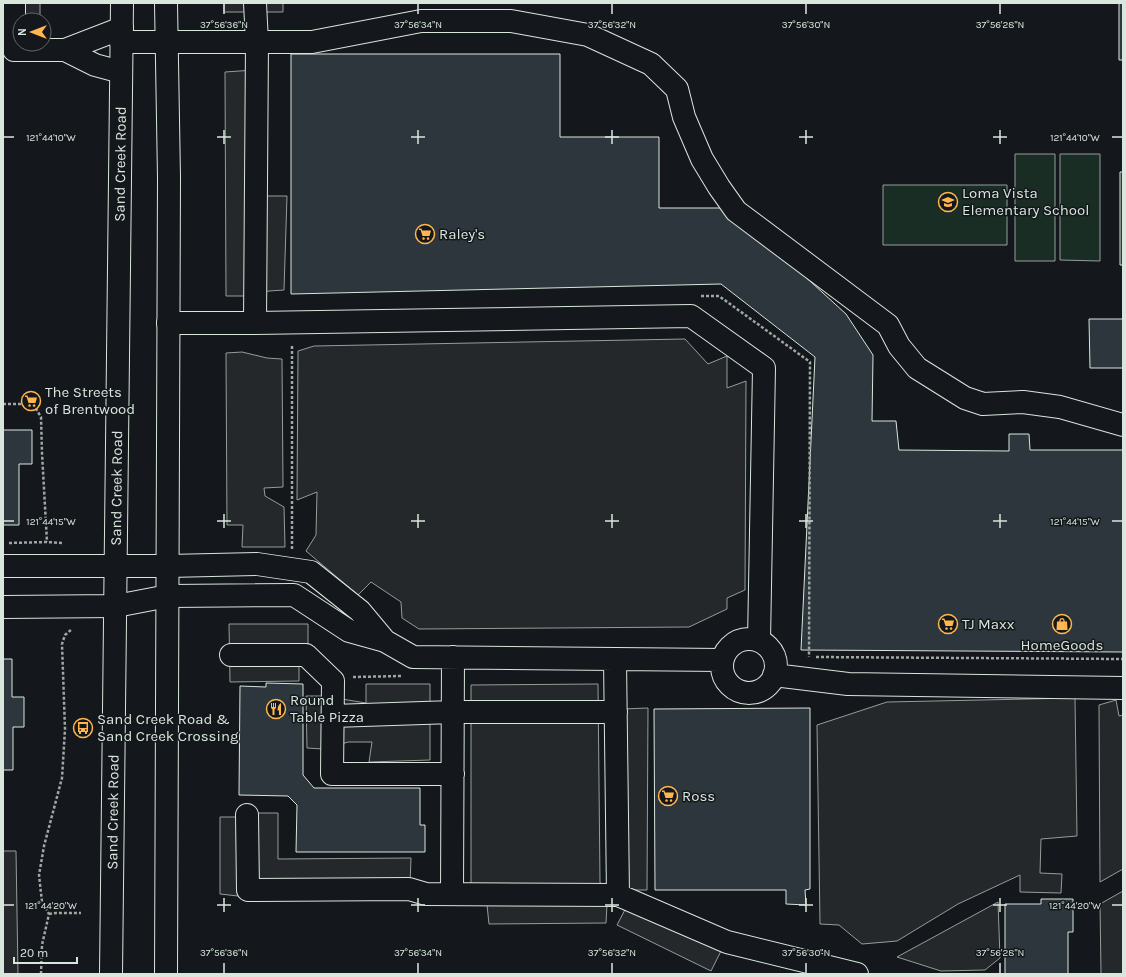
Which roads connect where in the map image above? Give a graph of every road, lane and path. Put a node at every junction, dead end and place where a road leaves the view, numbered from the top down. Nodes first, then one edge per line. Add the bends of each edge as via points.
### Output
1 (14, 3) edge
2 (122, 3) edge
3 (166, 3) edge
4 (255, 3) edge
5 (122, 35) junction
6 (166, 42) junction
7 (256, 42) junction
8 (9, 50) edge
9 (65, 50) junction
10 (121, 72) junction
11 (695, 296) dead end
12 (168, 323) junction
13 (255, 323) junction
14 (292, 323) junction
15 (3, 404) edge
16 (1123, 425) edge
17 (47, 542) junction
18 (3, 543) edge
19 (66, 543) dead end
20 (292, 550) dead end
21 (117, 565) junction
22 (3, 566) edge
23 (168, 566) junction
24 (168, 596) junction
25 (116, 606) junction
26 (3, 607) edge
27 (72, 629) dead end
28 (385, 641) junction
29 (759, 641) junction
30 (231, 655) dead end
31 (453, 657) junction
32 (615, 659) junction
33 (1123, 659) edge
34 (722, 660) junction
35 (774, 675) junction
36 (1123, 688) edge
37 (453, 712) junction
38 (616, 712) junction
39 (333, 716) junction
40 (453, 774) junction
41 (248, 815) dead end
42 (452, 894) junction
43 (618, 895) junction
44 (81, 913) dead end
45 (49, 914) junction
46 (41, 974) edge
47 (111, 974) edge
48 (166, 974) edge
49 (857, 974) edge

1 - 8 main road
2 - 5 main road, Sand Creek Road
3 - 6 main road
4 - 7 main road
5 - 6 main road
5 - 9 main road
5 - 10 main road, Sand Creek Road
6 - 7 main road
6 - 12 main road via 169,178
7 - 13 main road
7 - 16 main road via 312,42 421,20 511,21 588,35 651,64 677,89 684,117 702,159 736,211 888,325 917,368 965,398 983,404 1023,402 1060,407
8 - 9 main road
9 - 10 main road via 95,65
10 - 21 main road, Sand Creek Road
11 - 33 path via 719,296 810,362 808,656
12 - 13 main road
12 - 23 main road
13 - 14 main road
14 - 20 path
14 - 29 main road via 691,316 764,368
15 - 17 path via 33,404 41,417
17 - 18 path
17 - 19 path
21 - 22 main road
21 - 23 main road
21 - 25 main road, Sand Creek Road
23 - 24 main road
23 - 28 main road via 257,564 311,572 360,611
24 - 25 main road
24 - 28 main road via 294,595 349,631
24 - 48 main road
25 - 26 main road
25 - 47 main road, Sand Creek Road
27 - 45 path via 65,635 62,644 65,729 62,778 39,875 42,902
28 - 31 main road via 413,657
29 - 34 main road via 744,639 736,642 730,646
29 - 35 main road via 771,652 776,667
30 - 39 main road via 306,655 333,681
31 - 32 main road
31 - 37 main road
32 - 34 main road
32 - 38 main road
34 - 35 main road via 724,677 736,690 754,692 763,689
35 - 36 main road via 848,684
37 - 38 main road
37 - 39 main road
37 - 40 main road
38 - 43 main road
39 - 40 main road via 332,774
40 - 42 main road
41 - 42 main road via 248,890 409,889 426,894
42 - 43 main road
43 - 49 main road via 727,942
44 - 45 path
45 - 46 path via 42,945

